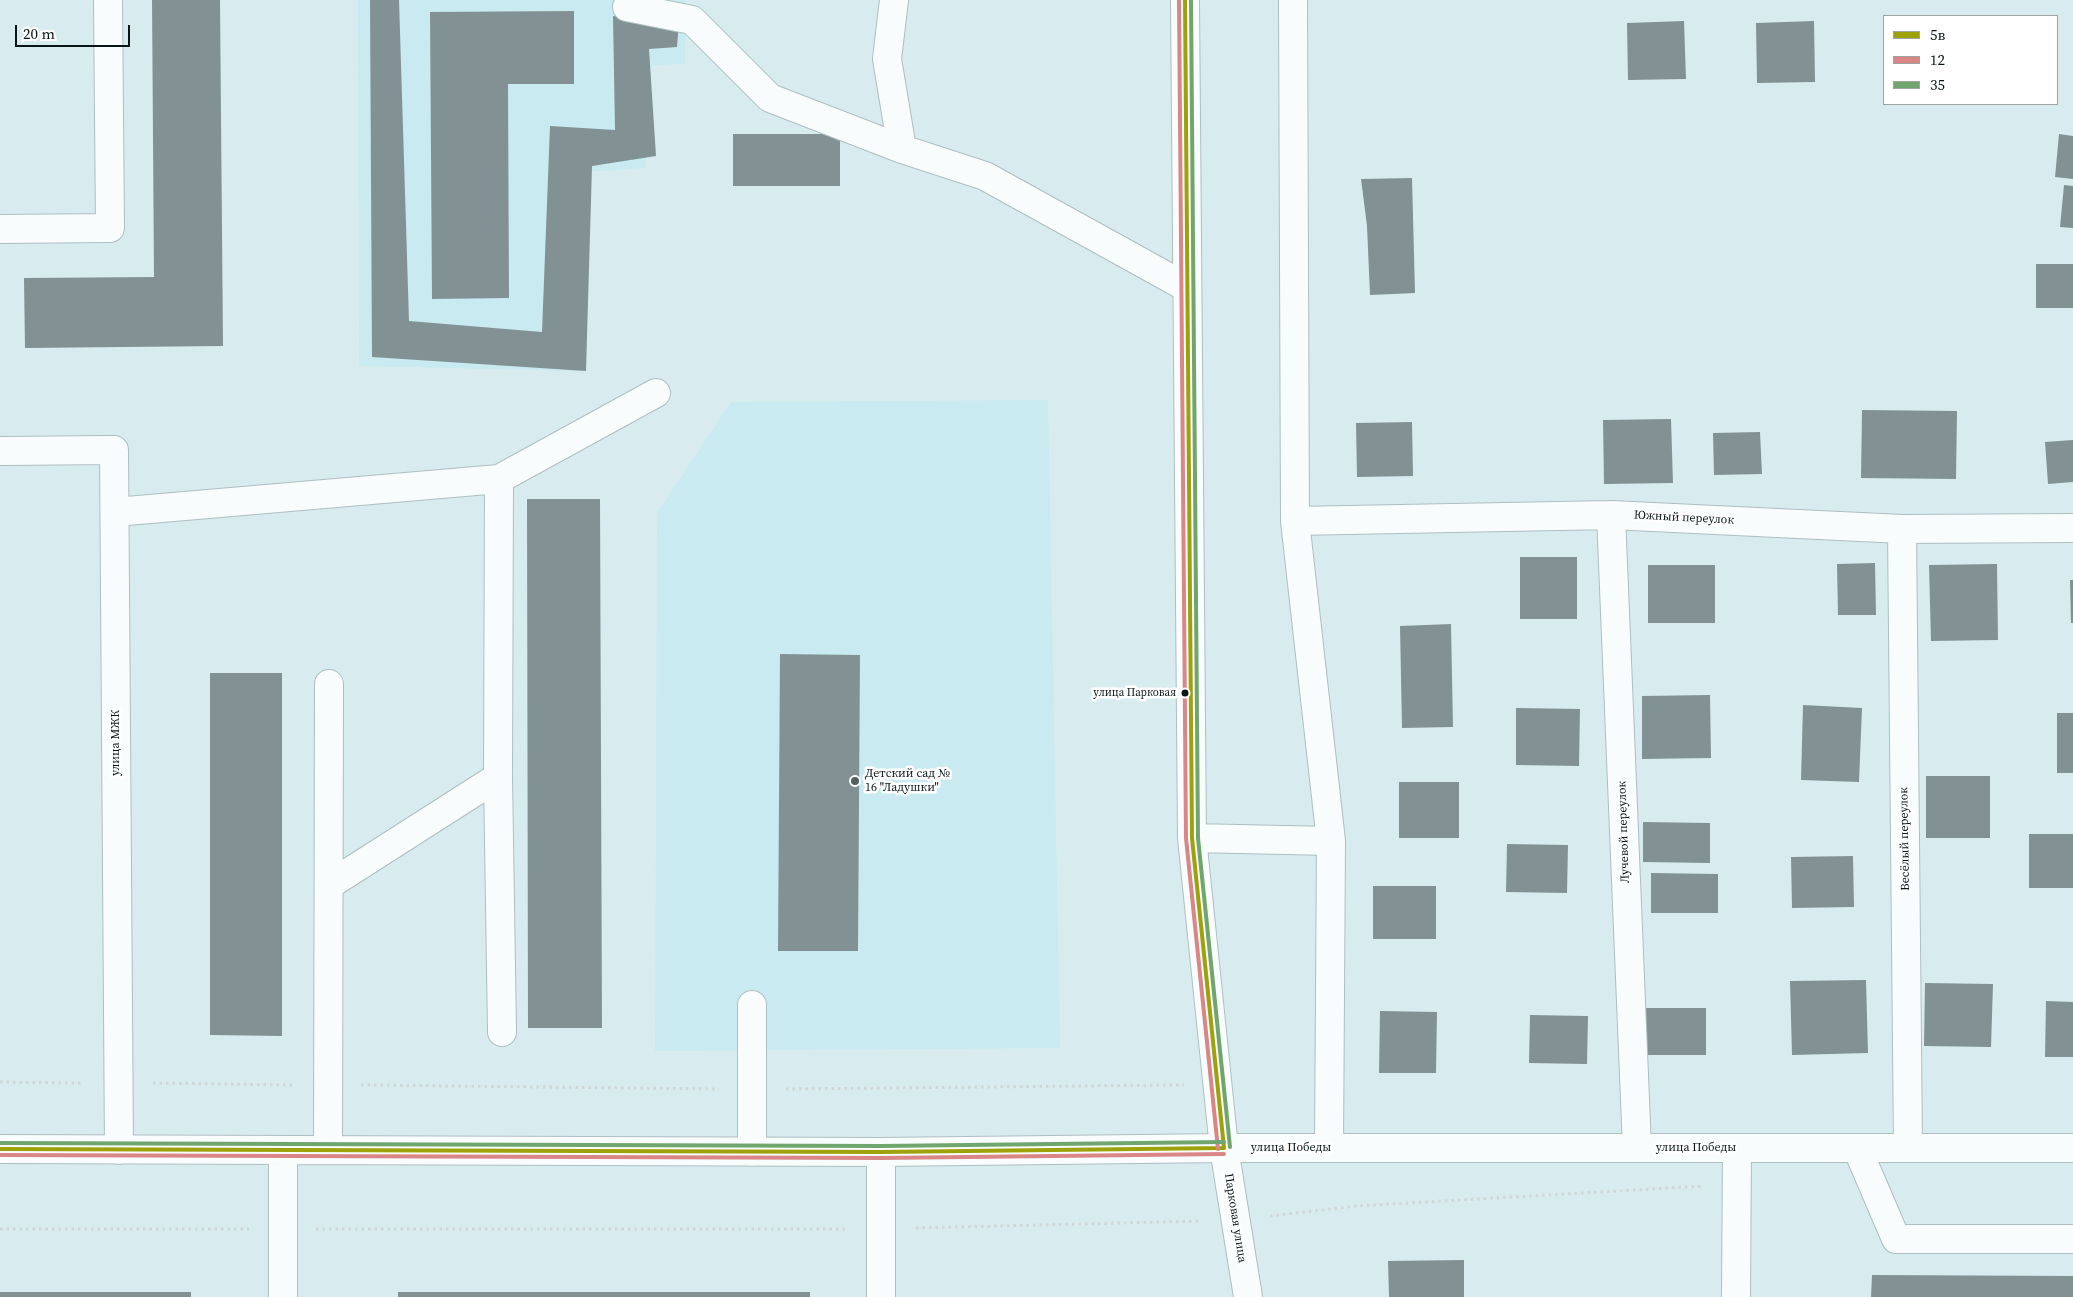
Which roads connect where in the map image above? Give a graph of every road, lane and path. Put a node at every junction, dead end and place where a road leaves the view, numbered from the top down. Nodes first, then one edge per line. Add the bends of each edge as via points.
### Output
1 (108, 0) edge
2 (690, 0) edge
3 (894, 0) edge
4 (1184, 0) edge
5 (1293, 0) edge
6 (902, 149) junction
7 (0, 229) edge
8 (1186, 287) junction
9 (656, 393) dead end
10 (0, 451) edge
11 (499, 479) junction
12 (115, 512) junction
13 (1611, 515) junction
14 (1295, 521) junction
15 (2073, 528) edge
16 (1902, 529) junction
17 (329, 684) dead end
18 (498, 777) junction
19 (1192, 838) junction
20 (1331, 841) junction
21 (329, 884) junction
22 (752, 1005) dead end
23 (502, 1032) dead end
24 (0, 1082) edge
25 (118, 1083) junction
26 (1218, 1084) junction
27 (328, 1085) junction
28 (752, 1089) junction
29 (1224, 1148) junction
30 (1329, 1148) junction
31 (1637, 1148) junction
32 (1737, 1148) junction
33 (1856, 1148) junction
34 (1908, 1148) junction
35 (2073, 1148) edge
36 (0, 1150) edge
37 (119, 1150) junction
38 (283, 1150) junction
39 (328, 1150) junction
40 (752, 1152) junction
41 (880, 1152) junction
42 (1737, 1184) junction
43 (1236, 1220) junction
44 (0, 1229) edge
45 (283, 1229) junction
46 (880, 1229) junction
47 (2073, 1240) edge
48 (283, 1297) edge
49 (881, 1297) edge
50 (1248, 1297) edge
51 (1736, 1297) edge

1 - 7 street via 110,228
2 - 6 street via 687,6 627,7 692,20 770,98
3 - 6 street via 887,59
4 - 8 street, Парковая улица
5 - 14 street
6 - 8 street via 985,176
8 - 19 street, Парковая улица
9 - 11 street
10 - 12 street, улица МЖК via 114,450
11 - 12 street
11 - 18 street
12 - 25 street, улица МЖК
13 - 14 street, Южный переулок
13 - 16 street, Южный переулок
13 - 31 street, Лучевой переулок
14 - 20 street
15 - 16 street, Южный переулок
16 - 34 street, Весёлый переулок
17 - 21 street
18 - 21 street
18 - 23 street
19 - 20 street
19 - 26 street, Парковая улица
20 - 30 street
21 - 27 street
22 - 28 street
24 - 25 path
25 - 27 path
25 - 37 street, улица МЖК
26 - 28 path
26 - 29 street, Парковая улица
27 - 28 path
27 - 39 street
28 - 40 street
29 - 30 street, улица Победы
29 - 41 street, улица Победы
29 - 43 street, Парковая улица
30 - 31 street, улица Победы
31 - 32 street, улица Победы
32 - 33 street, улица Победы
32 - 42 street
33 - 34 street, улица Победы
33 - 47 street via 1896,1239
34 - 35 street, улица Победы
36 - 37 street, улица Победы
37 - 38 street, улица Победы
38 - 39 street, улица Победы
38 - 45 street
39 - 40 street, улица Победы
40 - 41 street, улица Победы
41 - 46 street
42 - 43 path via 1356,1206
42 - 51 street
43 - 46 path
43 - 50 street, Парковая улица
44 - 45 path
45 - 46 path
45 - 48 street
46 - 49 street

